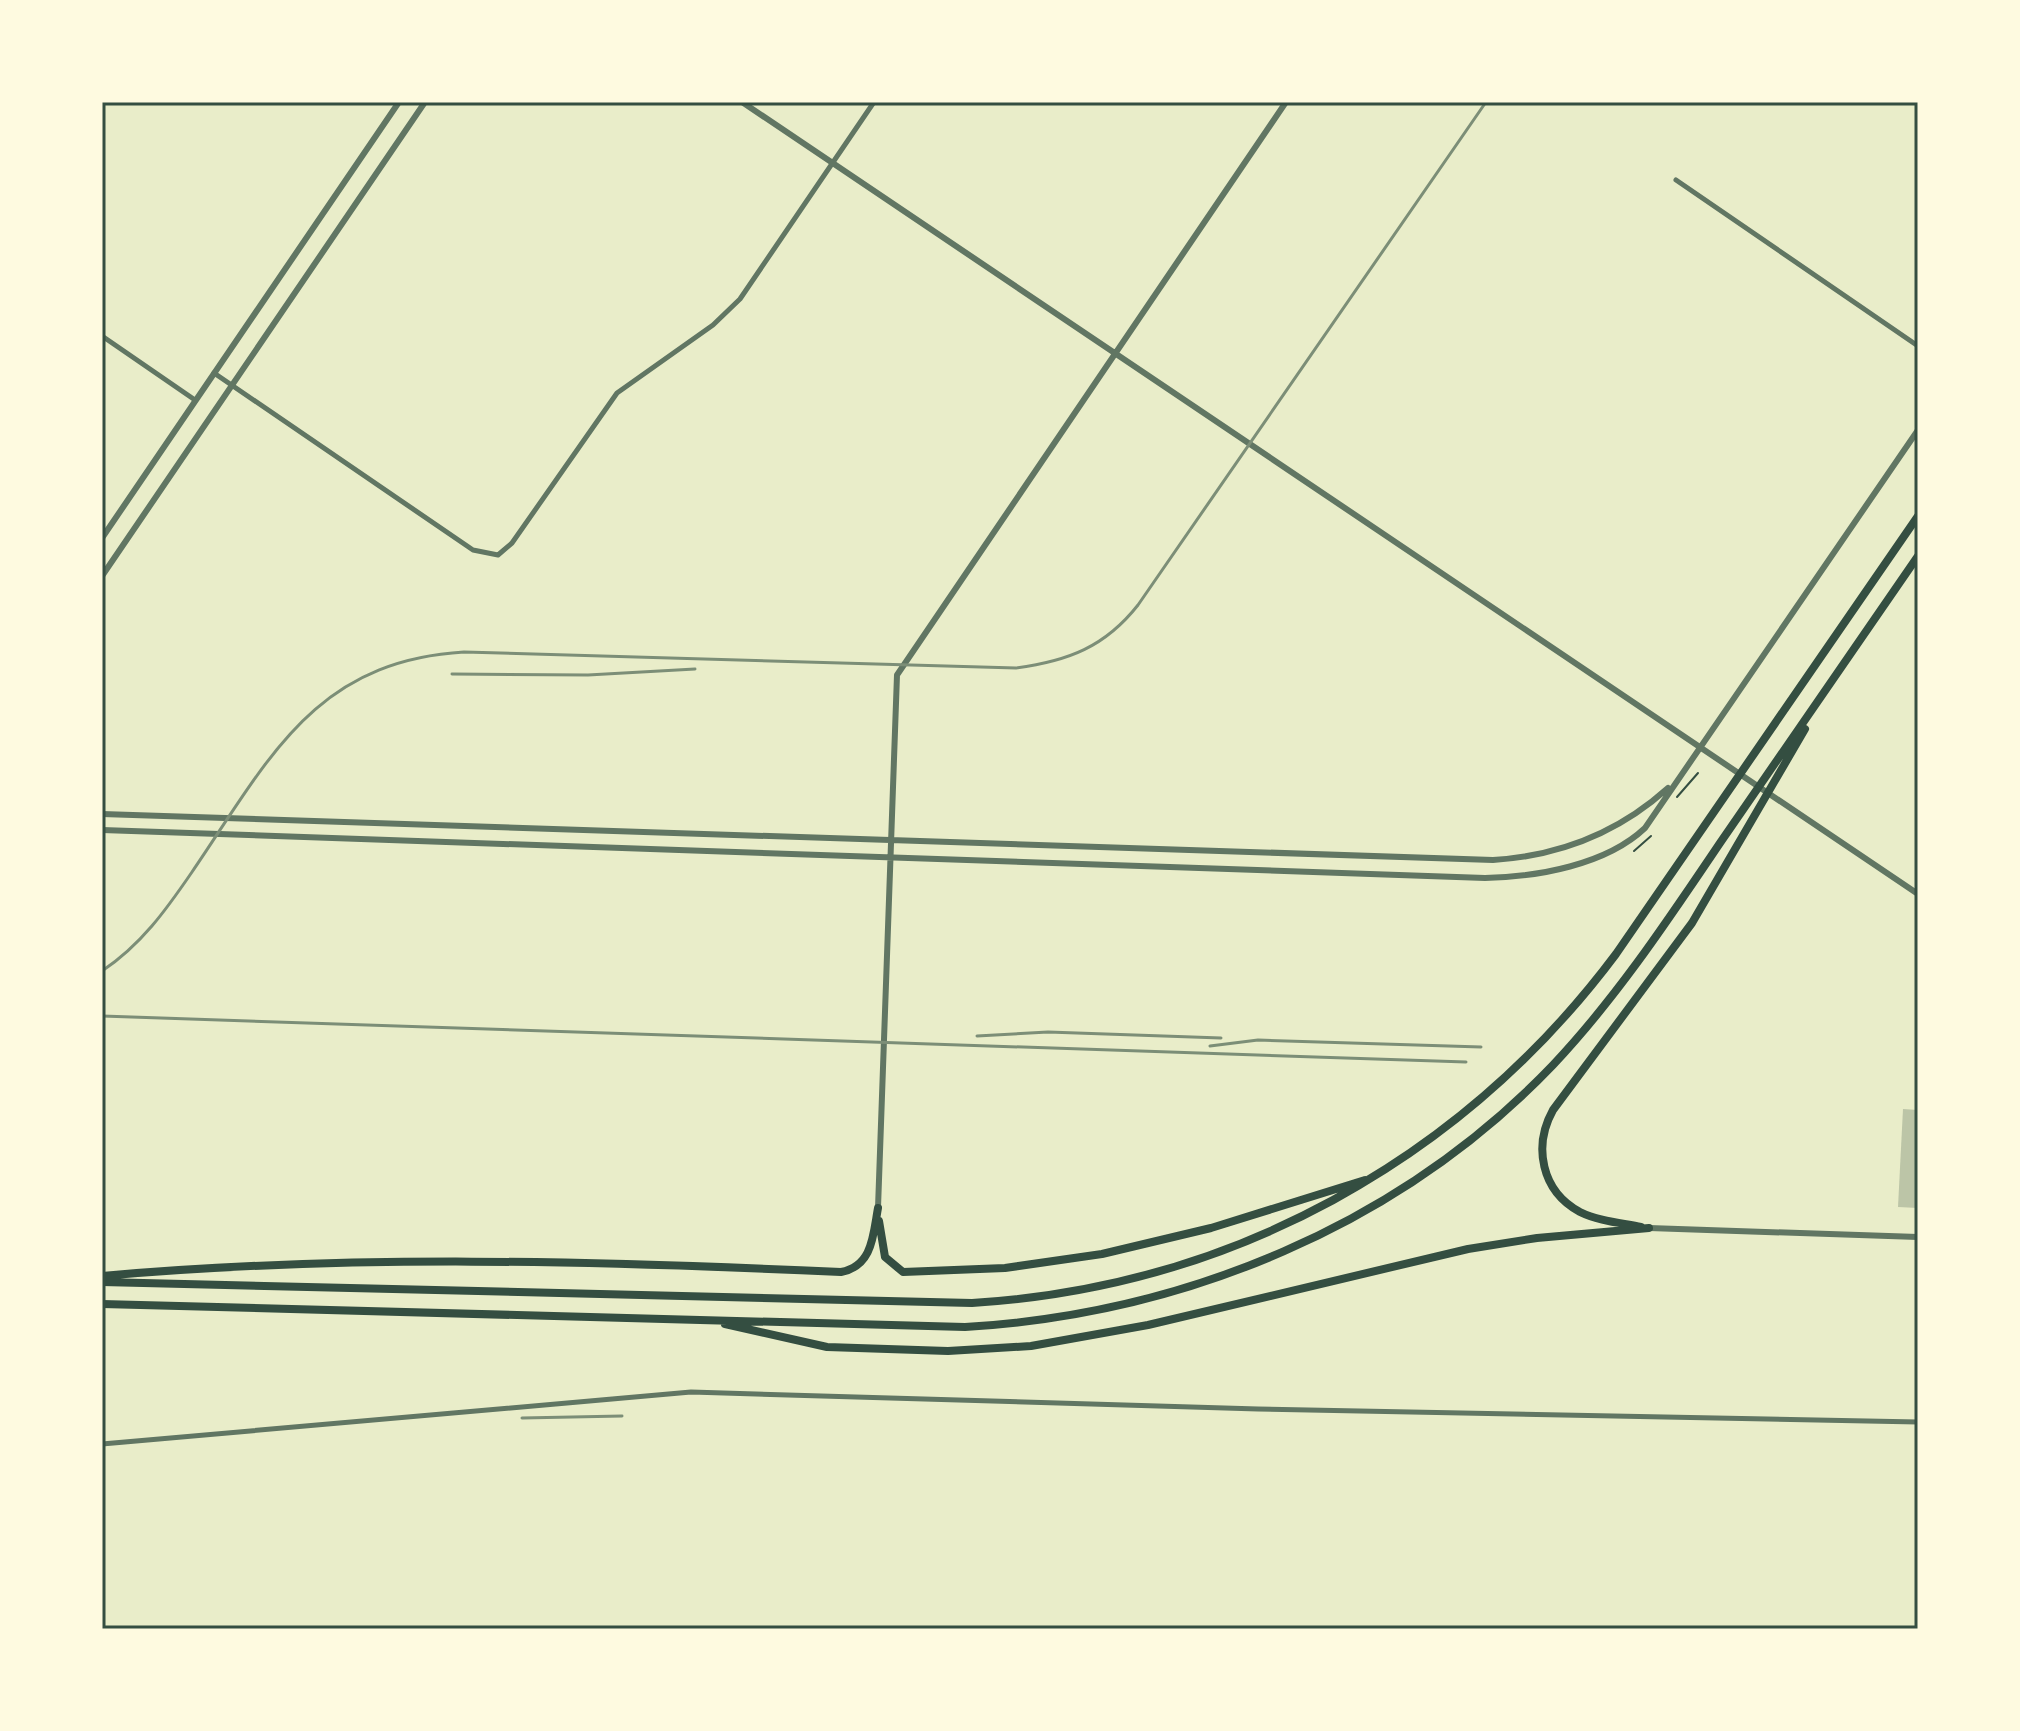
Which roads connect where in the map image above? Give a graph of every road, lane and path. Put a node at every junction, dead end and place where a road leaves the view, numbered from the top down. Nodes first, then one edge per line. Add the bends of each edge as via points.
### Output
1 (399, 102) edge
2 (425, 102) edge
3 (742, 102) edge
4 (874, 102) edge
5 (1286, 102) edge
6 (833, 164) junction
7 (1676, 180) dead end
8 (102, 336) edge
9 (1918, 346) edge
10 (1115, 353) junction
11 (214, 373) junction
12 (232, 386) junction
13 (195, 400) junction
14 (1918, 430) edge
15 (1918, 516) edge
16 (102, 538) edge
17 (1918, 556) edge
18 (102, 576) edge
19 (1833, 679) junction
20 (1701, 747) junction
21 (1677, 780) junction
22 (102, 814) edge
23 (190, 817) junction
24 (102, 830) edge
25 (190, 833) junction
26 (708, 835) junction
27 (889, 841) junction
28 (707, 851) junction
29 (889, 857) junction
30 (1918, 894) edge
31 (1378, 1176) junction
32 (878, 1208) junction
33 (1649, 1228) junction
34 (1918, 1237) edge
35 (102, 1279) edge
36 (102, 1304) edge
37 (707, 1320) junction
38 (1918, 1422) edge
39 (102, 1444) edge

1 - 11 street
2 - 12 street
3 - 6 street
4 - 6 street
5 - 10 street
6 - 10 street
6 - 12 street via 740,299 713,325 617,393 498,555 473,550
7 - 9 street
8 - 13 street
10 - 20 street
10 - 27 street via 897,675
11 - 12 street
11 - 13 street
12 - 18 street
13 - 16 street
14 - 20 street
15 - 31 highway via 1593,985 1498,1086
17 - 19 highway
19 - 33 highway via 1698,915 1553,1110 1546,1127 1543,1163 1559,1196 1590,1216
19 - 37 highway via 1636,965 1584,1031 1500,1115 1371,1208 1217,1279 1058,1318 944,1327
20 - 21 street
20 - 30 street
21 - 27 street via 1633,816 1590,838 1507,859
21 - 29 street via 1645,828 1628,840 1571,865 1510,877
22 - 23 street
23 - 25 street
23 - 26 street
24 - 25 street
25 - 28 street
26 - 27 street
26 - 28 street
27 - 29 street
28 - 29 street
29 - 32 street
31 - 32 highway via 1154,1243 985,1269 910,1273 894,1268 884,1254
31 - 35 highway via 1287,1226 1203,1259 1094,1288 994,1302 888,1304
32 - 35 highway via 865,1259 841,1272 508,1259 259,1264
33 - 34 street
33 - 37 highway via 1468,1249 1148,1325 1031,1346 948,1351 827,1347
36 - 37 highway
38 - 39 street via 701,1392

